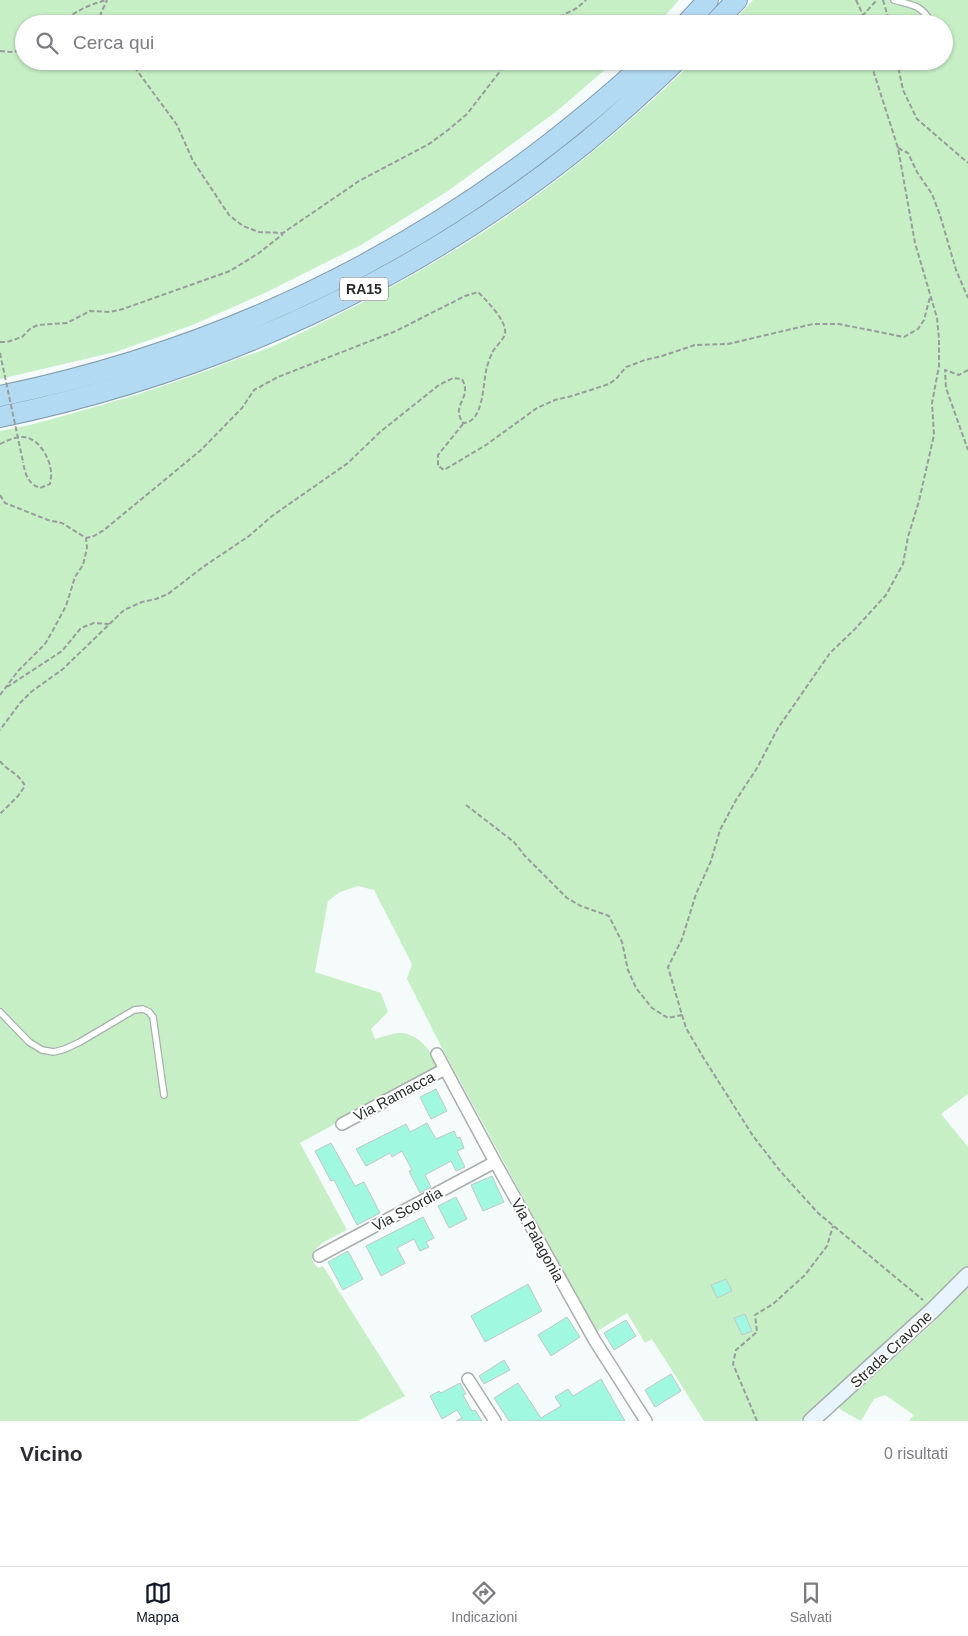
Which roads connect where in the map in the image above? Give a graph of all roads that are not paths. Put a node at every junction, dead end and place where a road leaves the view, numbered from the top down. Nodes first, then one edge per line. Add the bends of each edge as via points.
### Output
1 (708, 0) edge
2 (737, 0) edge
3 (894, 0) edge
4 (694, 15) edge
5 (723, 15) edge
6 (928, 15) edge
7 (637, 70) edge
8 (666, 70) edge
9 (0, 396) edge
10 (0, 417) edge
11 (0, 1012) edge
12 (437, 1054) dead end
13 (445, 1069) junction
14 (164, 1095) dead end
15 (342, 1124) dead end
16 (495, 1162) junction
17 (319, 1256) dead end
18 (968, 1275) edge
19 (468, 1378) dead end
20 (495, 1421) edge
21 (646, 1421) edge
22 (811, 1421) edge

1 - 4 highway
2 - 5 highway
3 - 6 lane via 913,5
7 - 9 highway, RA15 via 492,187 360,268 246,322 195,341 93,374
8 - 10 highway, RA15 via 621,112 542,176 458,234 368,287 292,324 202,360 55,406
11 - 14 lane via 29,1042 42,1050 54,1052 80,1042 134,1010 149,1012 155,1025
12 - 13 street, Via Palagonia
13 - 15 street, Via Ramacca
13 - 16 street, Via Palagonia
16 - 17 street, Via Scordia
16 - 21 street, Via Palagonia via 595,1341
18 - 22 street, Strada Cravone
19 - 20 street

